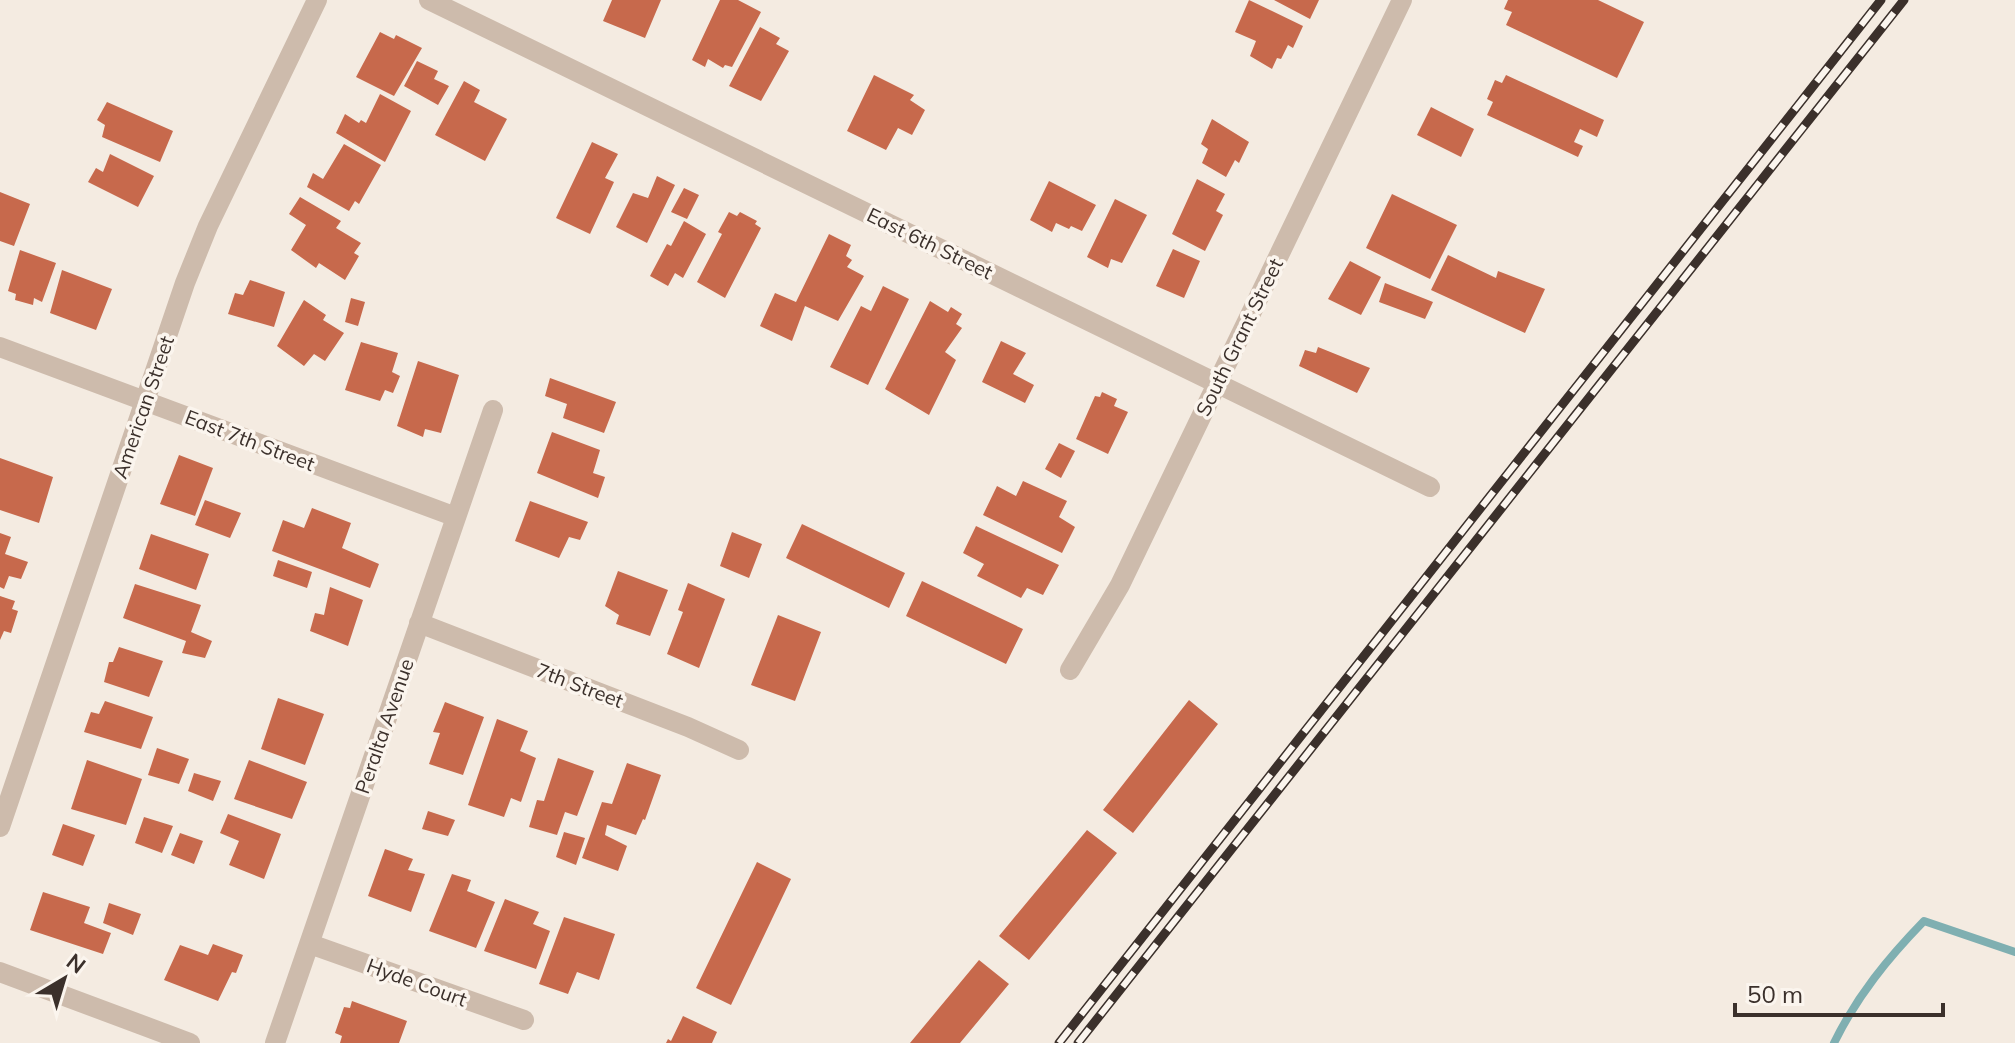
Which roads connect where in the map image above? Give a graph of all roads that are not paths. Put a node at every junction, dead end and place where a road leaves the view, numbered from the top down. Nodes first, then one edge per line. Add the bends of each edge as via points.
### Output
1 (317, 0) edge
2 (429, 0) edge
3 (1402, 0) edge
4 (0, 347) edge
5 (1217, 383) junction
6 (146, 401) junction
7 (493, 410) dead end
8 (1430, 487) dead end
9 (456, 517) junction
10 (419, 623) junction
11 (1070, 670) dead end
12 (739, 750) dead end
13 (0, 827) edge
14 (310, 944) junction
15 (0, 972) edge
16 (524, 1020) dead end
17 (190, 1043) edge
18 (275, 1043) edge

1 - 6 street, American Street via 208,226
2 - 5 street, East 6th Street
3 - 5 street, South Grant Street
4 - 6 street, East 7th Street
5 - 8 street, East 6th Street
5 - 11 street, South Grant Street via 1120,585
6 - 9 street, East 7th Street
6 - 13 street, American Street
7 - 9 street, Peralta Avenue
9 - 10 street, Peralta Avenue
10 - 12 street, 7th Street
10 - 14 street, Peralta Avenue
14 - 16 street, Hyde Court
14 - 18 street, Peralta Avenue
15 - 17 street

